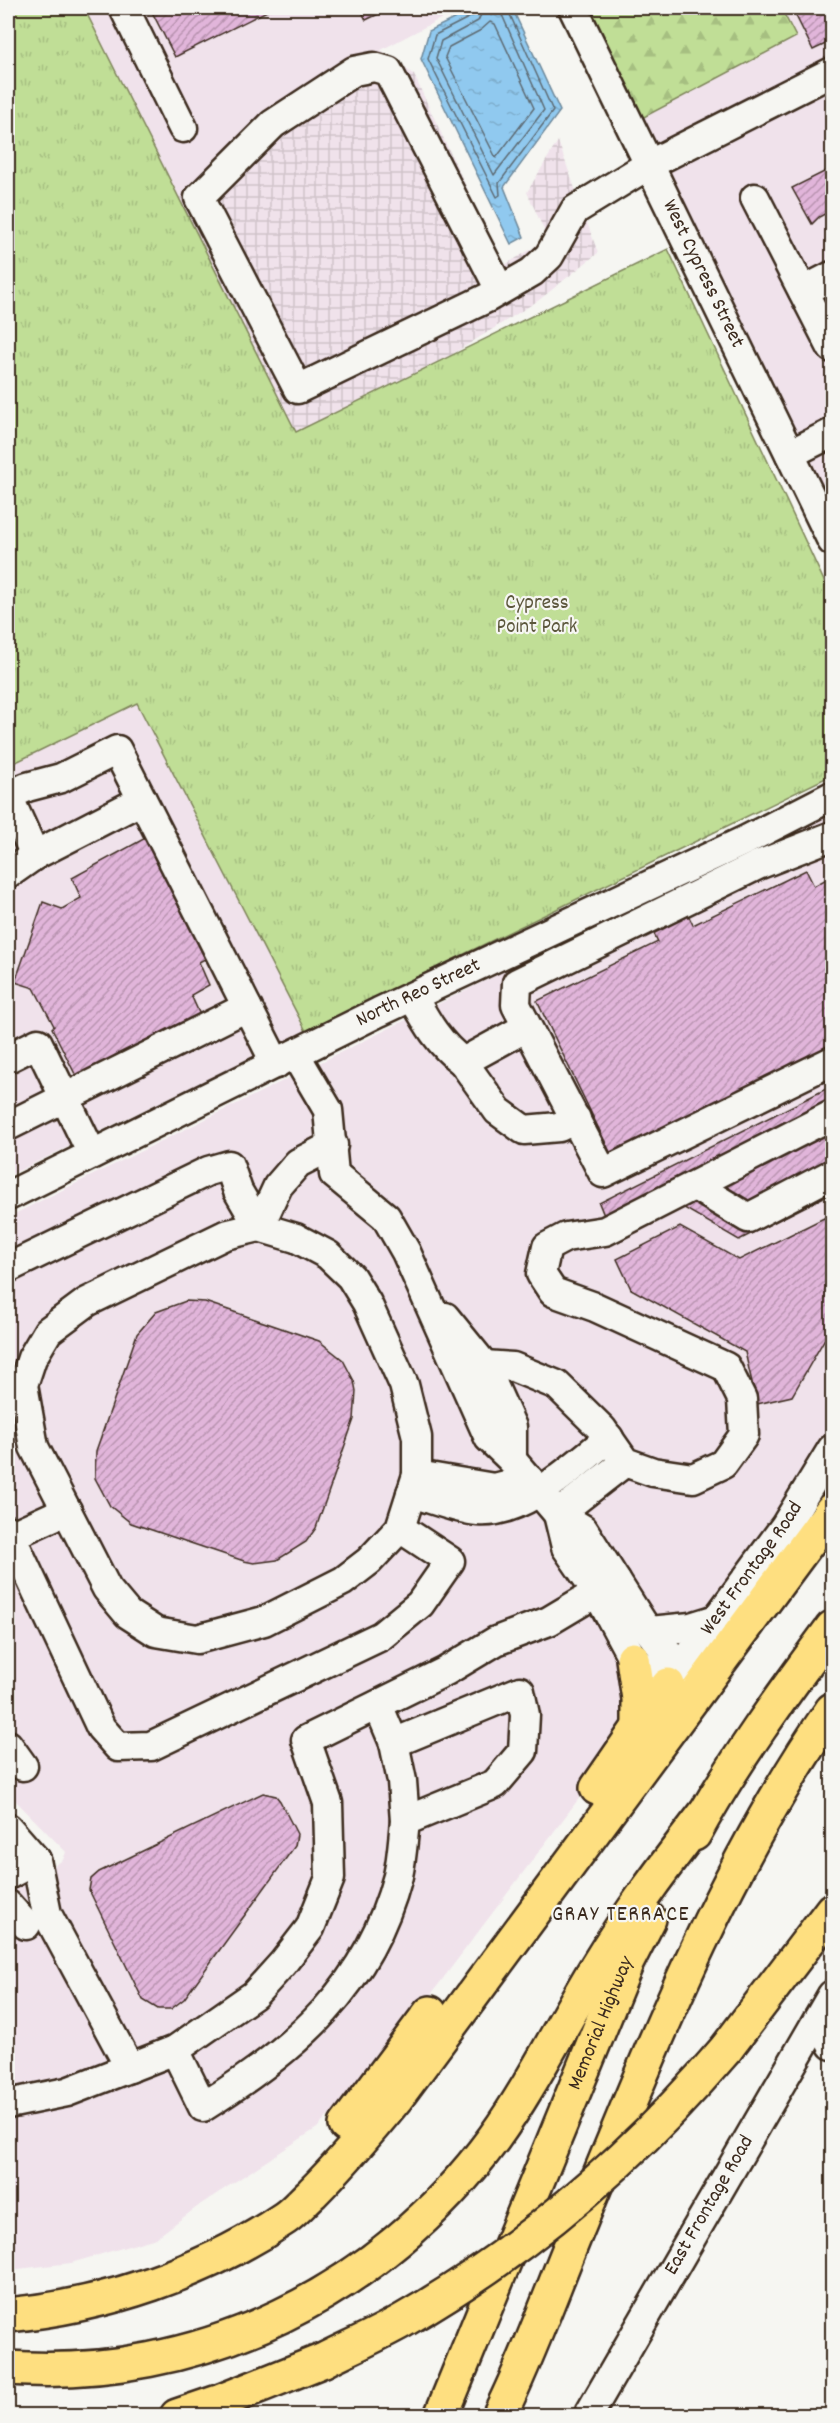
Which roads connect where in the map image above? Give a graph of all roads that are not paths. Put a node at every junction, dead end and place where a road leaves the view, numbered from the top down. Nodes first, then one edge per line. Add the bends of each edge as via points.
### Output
1 (124, 8) edge
2 (573, 8) edge
3 (832, 72) edge
4 (183, 128) dead end
5 (650, 164) junction
6 (755, 198) dead end
7 (832, 276) edge
8 (500, 290) junction
9 (803, 291) junction
10 (832, 348) edge
11 (832, 433) edge
12 (790, 454) junction
13 (824, 501) edge
14 (832, 541) edge
15 (832, 796) edge
16 (142, 800) junction
17 (832, 836) edge
18 (746, 840) junction
19 (35, 855) junction
20 (758, 865) junction
21 (8, 874) edge
22 (581, 918) junction
23 (594, 945) junction
24 (413, 997) junction
25 (247, 1007) junction
26 (525, 1028) junction
27 (8, 1058) edge
28 (286, 1059) junction
29 (832, 1061) edge
30 (463, 1062) junction
31 (64, 1097) junction
32 (832, 1115) edge
33 (576, 1119) junction
34 (8, 1126) edge
35 (333, 1145) junction
36 (92, 1154) junction
37 (832, 1174) edge
38 (695, 1186) junction
39 (8, 1196) edge
40 (259, 1227) junction
41 (8, 1268) edge
42 (419, 1285) junction
43 (484, 1365) junction
44 (609, 1438) junction
45 (832, 1449) edge
46 (625, 1462) junction
47 (527, 1477) junction
48 (414, 1484) junction
49 (67, 1510) junction
50 (832, 1510) edge
51 (558, 1514) junction
52 (400, 1528) junction
53 (9, 1533) edge
54 (606, 1587) junction
55 (717, 1619) junction
56 (832, 1628) edge
57 (650, 1631) junction
58 (633, 1659) junction
59 (675, 1676) junction
60 (378, 1705) junction
61 (832, 1710) edge
62 (639, 1729) junction
63 (394, 1743) junction
64 (704, 1815) junction
65 (405, 1821) junction
66 (8, 1828) edge
67 (36, 1860) junction
68 (8, 1875) edge
69 (832, 1910) edge
70 (826, 2006) edge
71 (832, 2045) edge
72 (175, 2050) junction
73 (130, 2068) junction
74 (8, 2104) edge
75 (136, 2289) junction
76 (8, 2316) edge
77 (8, 2368) edge
78 (503, 2410) edge
79 (177, 2415) edge
80 (441, 2415) edge
81 (588, 2415) edge

1 - 4 street
2 - 5 street, West Cypress Street
3 - 5 street
5 - 8 street via 574,210 549,256 532,272
5 - 12 street, West Cypress Street
6 - 9 street
7 - 9 street
8 - 8 street via 298,389 199,198 273,124 354,71 374,67 388,71
9 - 10 street
11 - 12 street
12 - 13 street, West Cypress Street
13 - 14 street, West Cypress Street
15 - 18 street, North Reo Street
16 - 19 street
16 - 19 street via 117,750 61,778 8,796
16 - 25 street
17 - 20 street
18 - 20 street
18 - 22 street, North Reo Street
19 - 21 street
20 - 23 street
22 - 23 street
22 - 24 street, North Reo Street
23 - 26 street via 517,983 516,1005
24 - 28 street, North Reo Street
24 - 30 street via 429,1029
25 - 28 street
25 - 31 street
26 - 30 street
26 - 33 street
27 - 31 street via 38,1043
28 - 35 street via 328,1110
28 - 36 street, North Reo Street
29 - 33 street via 603,1173
30 - 33 street via 498,1111 525,1130 559,1127
31 - 34 street
31 - 36 street
32 - 38 street
35 - 40 street via 298,1163 278,1186
35 - 42 street via 334,1174 386,1217
36 - 39 street, North Reo Street
37 - 38 street via 748,1218
38 - 46 street via 605,1231 566,1237 547,1247 541,1274 553,1292 726,1367 742,1399 744,1435 723,1464 693,1478 653,1472
40 - 41 street via 238,1191 229,1165 208,1171
40 - 48 street via 296,1238 328,1255 351,1277 367,1303 404,1385 417,1437
40 - 49 street via 225,1235 87,1302 48,1331 22,1385 34,1447
42 - 43 street
42 - 47 street via 489,1438
43 - 44 street via 513,1367 557,1385
43 - 47 street via 512,1427
44 - 46 street
44 - 47 street
45 - 55 street, West Frontage Road via 785,1526
46 - 51 street
47 - 48 street via 502,1510 478,1511
47 - 51 street
48 - 52 street
49 - 52 street via 107,1589 128,1614 156,1632 198,1639 264,1622 343,1581 369,1561
49 - 53 street
50 - 75 highway via 397,2097 346,2159 287,2217 213,2258
51 - 54 street via 566,1547
52 - 53 street via 450,1561 420,1604 381,1636 151,1746 118,1747 100,1728
54 - 57 street
54 - 58 street
54 - 60 street via 549,1621 496,1641
55 - 57 street via 691,1628
55 - 59 street, West Frontage Road
56 - 64 highway, Memorial Highway via 780,1698
57 - 59 street
58 - 59 street
58 - 62 highway
59 - 62 highway
60 - 63 street
60 - 72 street via 306,1740 328,1803 330,1868 330,1878 310,1928 254,1995
61 - 78 highway via 771,1804 720,1897 674,1995
62 - 75 highway via 351,2119 308,2171 223,2240
63 - 65 street
63 - 65 street via 520,1691 525,1715 523,1751 495,1784
64 - 77 highway via 648,1888 597,1966 495,2137 450,2193 402,2238 296,2310 205,2346 114,2364 66,2369
64 - 80 highway, Memorial Highway via 627,1962
65 - 72 street via 398,1875 373,1943 338,1996 298,2040 203,2108
66 - 67 street
67 - 68 street
67 - 73 street via 47,1914
69 - 79 highway, bridge via 726,2049 650,2133 528,2238 401,2321 324,2360 242,2394
70 - 71 street
70 - 81 street, East Frontage Road
72 - 73 street
73 - 74 street via 67,2092
75 - 76 highway via 83,2305

